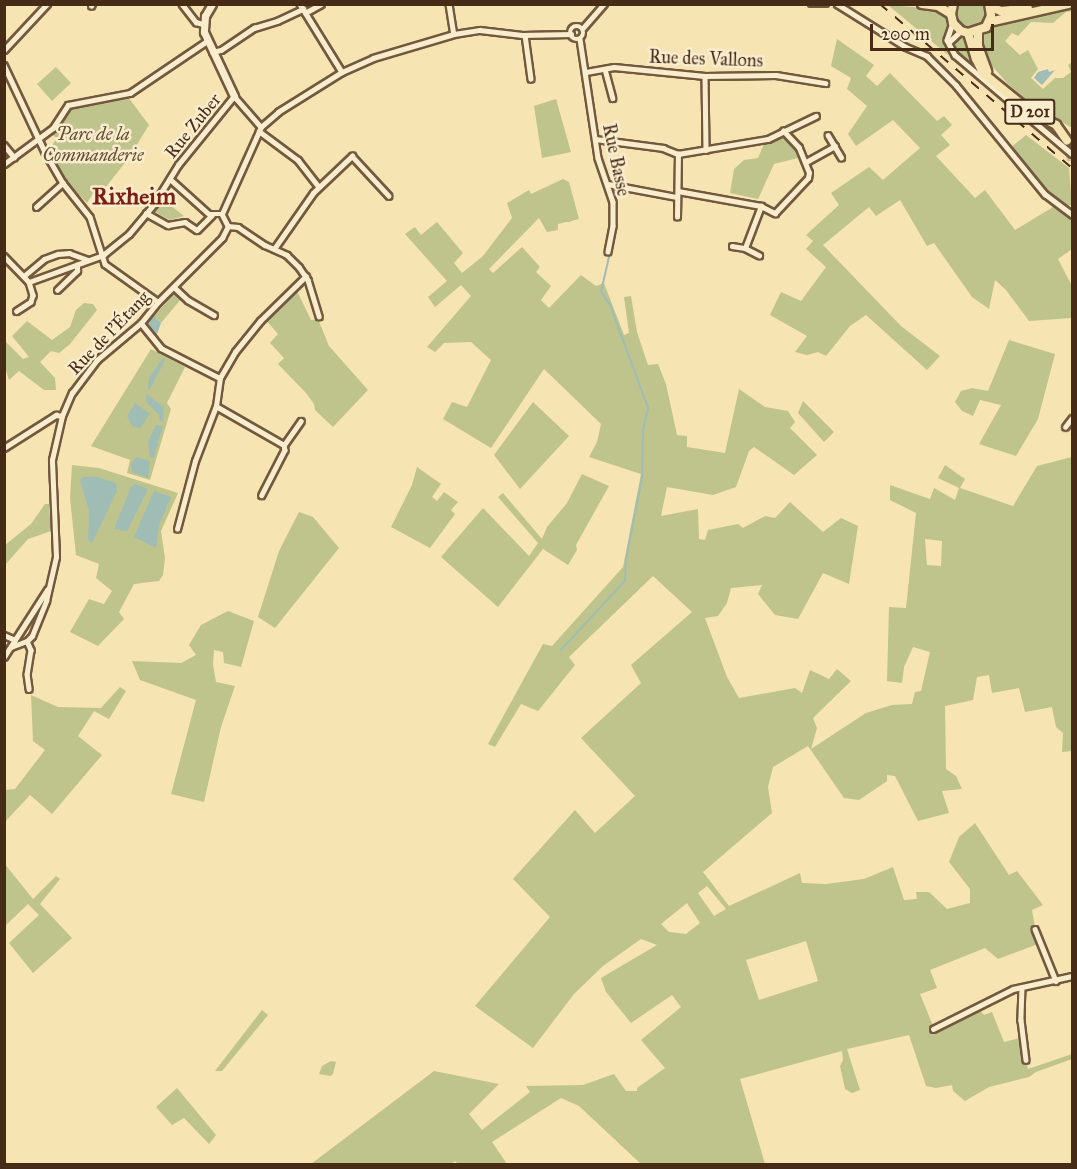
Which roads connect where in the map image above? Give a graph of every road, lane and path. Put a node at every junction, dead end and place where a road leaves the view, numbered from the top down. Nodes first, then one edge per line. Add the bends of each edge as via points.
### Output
1 (47, 4) edge
2 (182, 4) edge
3 (212, 4) edge
4 (321, 4) edge
5 (449, 4) edge
6 (604, 4) edge
7 (812, 4) edge
8 (826, 4) edge
9 (837, 4) edge
10 (922, 4) edge
11 (953, 4) edge
12 (1046, 4) edge
13 (1068, 4) edge
14 (990, 6) edge
15 (303, 9) edge
16 (951, 14) junction
17 (989, 22) junction
18 (953, 23) junction
19 (203, 24) junction
20 (583, 28) junction
21 (965, 32) junction
22 (978, 32) junction
23 (454, 34) junction
24 (571, 34) junction
25 (525, 35) junction
26 (580, 39) junction
27 (207, 41) junction
28 (948, 44) junction
29 (4, 50) edge
30 (212, 52) junction
31 (4, 65) edge
32 (605, 69) junction
33 (342, 72) junction
34 (586, 72) junction
35 (705, 76) junction
36 (531, 79) dead end
37 (993, 80) junction
38 (825, 83) dead end
39 (234, 96) junction
40 (613, 98) dead end
41 (816, 116) dead end
42 (260, 129) junction
43 (783, 131) junction
44 (828, 135) dead end
45 (595, 139) junction
46 (39, 140) junction
47 (1069, 145) edge
48 (4, 146) edge
49 (835, 146) junction
50 (706, 150) junction
51 (678, 154) junction
52 (1072, 154) edge
53 (14, 157) junction
54 (842, 157) dead end
55 (806, 162) junction
56 (4, 164) edge
57 (170, 178) junction
58 (63, 183) junction
59 (608, 184) junction
60 (318, 187) junction
61 (678, 194) junction
62 (389, 196) dead end
63 (761, 206) junction
64 (36, 207) dead end
65 (146, 213) junction
66 (222, 214) junction
67 (1072, 214) edge
68 (212, 215) junction
69 (677, 217) dead end
70 (228, 226) junction
71 (732, 246) dead end
72 (745, 248) junction
73 (274, 249) junction
74 (608, 252) dead end
75 (103, 255) junction
76 (759, 255) dead end
77 (4, 256) edge
78 (88, 260) junction
79 (77, 265) junction
80 (24, 276) junction
81 (306, 276) junction
82 (29, 282) junction
83 (174, 287) junction
84 (57, 290) dead end
85 (158, 302) junction
86 (17, 311) dead end
87 (214, 315) dead end
88 (319, 316) dead end
89 (141, 323) junction
90 (220, 378) junction
91 (216, 406) junction
92 (62, 416) junction
93 (1072, 418) edge
94 (301, 421) dead end
95 (1065, 427) dead end
96 (284, 445) junction
97 (4, 448) edge
98 (262, 495) dead end
99 (177, 529) dead end
100 (47, 590) junction
101 (26, 622) junction
102 (37, 629) junction
103 (4, 635) edge
104 (15, 640) junction
105 (24, 642) junction
106 (11, 647) junction
107 (4, 657) edge
108 (29, 689) dead end
109 (1035, 929) dead end
110 (1072, 976) edge
111 (1056, 981) junction
112 (1022, 987) junction
113 (933, 1029) dead end
114 (1026, 1060) dead end

1 - 29 street
2 - 19 street
3 - 19 main road
4 - 15 street
5 - 23 street
6 - 20 street
7 - 8 street
9 - 67 street via 927,56 956,85 1038,186
10 - 16 main road via 938,6
11 - 16 main road
12 - 14 highway via 1001,11
13 - 17 highway
14 - 17 main road
15 - 30 street via 248,31
15 - 33 street
16 - 18 main road
17 - 22 main road
18 - 21 main road
18 - 28 street
19 - 27 main road
20 - 24 street via 574,27
20 - 26 street
21 - 22 main road
21 - 28 street via 952,36
21 - 37 main road, D 201 via 979,66
22 - 37 main road, D 201 via 981,58
23 - 25 street via 480,30
23 - 33 street via 373,58
24 - 25 street
24 - 26 street
25 - 36 street
26 - 34 street, Rue Basse
27 - 30 main road
27 - 46 street via 130,93 73,102
28 - 47 street via 960,60
30 - 39 main road
31 - 46 street
32 - 34 street, Rue des Vallons
32 - 35 street, Rue des Vallons
32 - 40 street
33 - 42 street via 278,112
34 - 45 street, Rue Basse
35 - 38 street, Rue des Vallons via 776,75
35 - 50 street
37 - 47 main road, D 201 via 1031,112 1056,125
39 - 42 street
39 - 57 street, Rue Zuber
41 - 43 street
42 - 60 street via 298,160
42 - 66 street
43 - 50 street via 768,139
43 - 55 street
44 - 49 street
45 - 51 street via 663,148
45 - 59 street, Rue Basse
46 - 53 street
46 - 58 street
47 - 52 street
48 - 53 street
49 - 54 street
49 - 55 street
50 - 51 street
51 - 61 street
53 - 56 street
55 - 63 street via 808,178 775,213
57 - 65 street, Rue Zuber
57 - 68 street
58 - 64 street
58 - 75 street via 90,217
59 - 61 street
59 - 74 street, Rue Basse via 613,202
60 - 62 street via 354,156
60 - 73 street
61 - 63 street
61 - 69 street
63 - 72 street
65 - 68 street via 168,225 185,222 197,230
65 - 75 street, Rue Zuber via 129,234
66 - 68 street
66 - 70 street
70 - 73 street
70 - 83 street, Rue de l'Étang via 222,238
71 - 72 street
72 - 76 street
73 - 81 street via 287,255
75 - 78 street
75 - 85 street via 108,266
77 - 80 street
78 - 79 street
78 - 80 street via 69,253 58,254 44,259
79 - 82 street
79 - 84 street via 77,271
80 - 82 street
81 - 88 street
81 - 90 street via 260,321
82 - 86 street via 34,299
83 - 85 street, Rue de l'Étang
83 - 87 street
85 - 89 street, Rue de l'Étang
89 - 90 street via 161,348
89 - 92 street, Rue de l'Étang via 87,371
90 - 91 street
91 - 96 street
91 - 99 street via 195,461
92 - 97 street via 56,415
92 - 100 street, Rue de l'Étang via 52,460 56,546
93 - 95 street
94 - 96 street
96 - 98 street
100 - 101 street, Rue de l'Étang
100 - 102 street, Rue de l'Étang
101 - 102 street
101 - 104 street, Rue de l'Étang
102 - 105 street, Rue de l'Étang
103 - 104 street
104 - 105 street
104 - 106 street, Rue de l'Étang
105 - 106 street, Rue de l'Étang
105 - 108 street via 31,650
106 - 107 street, Rue de l'Étang
109 - 111 street
110 - 111 street
111 - 112 street
112 - 113 street via 999,994
112 - 114 street

